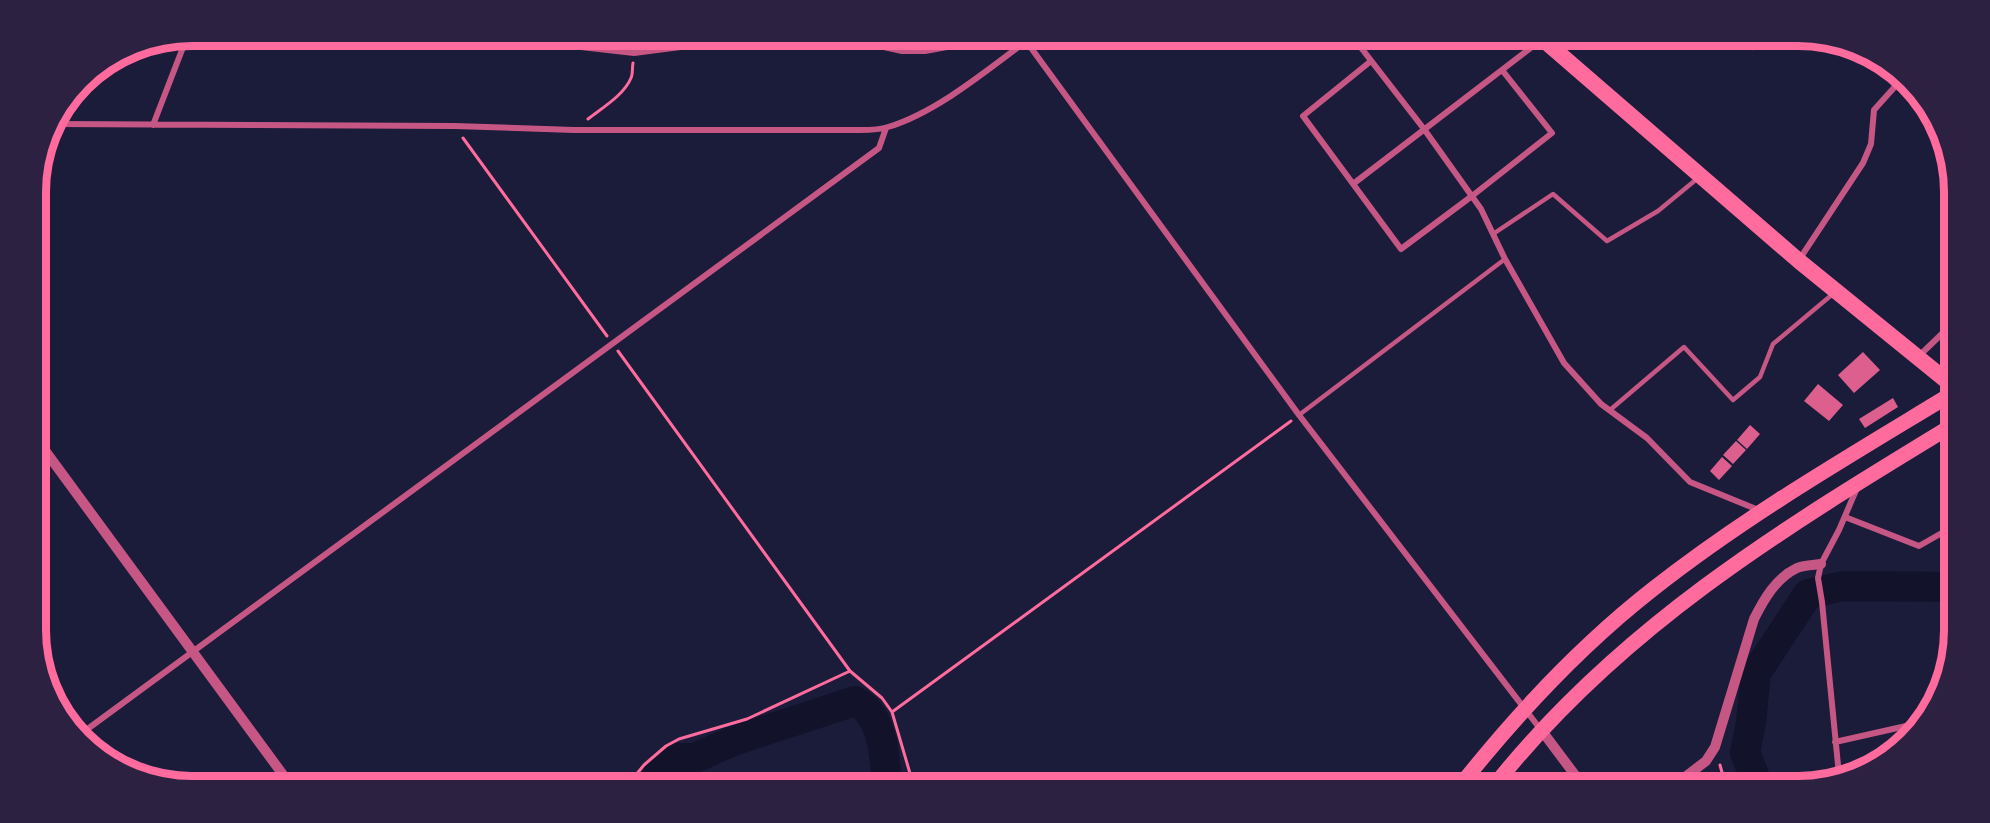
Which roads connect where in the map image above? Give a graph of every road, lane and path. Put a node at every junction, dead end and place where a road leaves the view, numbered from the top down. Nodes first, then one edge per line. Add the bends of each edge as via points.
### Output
1 (577, 46) edge
2 (683, 46) edge
3 (880, 46) edge
4 (953, 46) edge
5 (1019, 46) edge
6 (1030, 46) edge
7 (1360, 46) edge
8 (1530, 46) edge
9 (1551, 46) edge
10 (183, 47) edge
11 (634, 52) junction
12 (1371, 61) junction
13 (1502, 70) junction
14 (1896, 85) edge
15 (64, 124) edge
16 (153, 125) junction
17 (454, 126) junction
18 (886, 128) junction
19 (1424, 129) junction
20 (574, 130) junction
21 (1700, 177) junction
22 (1353, 184) junction
23 (1472, 196) junction
24 (1493, 234) junction
25 (1505, 259) junction
26 (1799, 261) junction
27 (1836, 291) junction
28 (1944, 332) edge
29 (612, 343) junction
30 (1919, 357) junction
31 (1944, 378) edge
32 (1944, 399) edge
33 (1610, 410) junction
34 (1299, 415) junction
35 (1944, 430) edge
36 (46, 452) edge
37 (1859, 482) junction
38 (1762, 511) junction
39 (1845, 517) junction
40 (1944, 532) edge
41 (1821, 564) junction
42 (194, 652) junction
43 (850, 671) junction
44 (1525, 710) junction
45 (892, 712) junction
46 (1908, 726) edge
47 (86, 730) edge
48 (1542, 731) junction
49 (1835, 742) junction
50 (1838, 771) edge
51 (284, 776) edge
52 (635, 776) edge
53 (911, 776) edge
54 (1468, 776) edge
55 (1503, 776) edge
56 (1576, 776) edge
57 (1686, 776) edge

1 - 11 street
2 - 11 street
3 - 4 street via 902,51
5 - 18 street via 950,96
6 - 34 street
7 - 12 street
8 - 13 street
9 - 21 highway
10 - 16 street
11 - 20 path via 632,77 627,85
12 - 19 street
12 - 22 street via 1303,116
13 - 19 street
13 - 23 street via 1552,133
14 - 26 street via 1874,110 1871,144 1863,163
15 - 16 street
16 - 17 street
17 - 20 street
17 - 29 path
18 - 20 street
18 - 29 street via 879,148
19 - 22 street
19 - 23 street
21 - 24 lane via 1658,211 1607,241 1553,194
21 - 26 highway
22 - 23 street via 1401,249
23 - 24 street
24 - 25 street
25 - 33 street via 1564,363
25 - 34 lane
26 - 27 highway
27 - 30 highway
27 - 33 lane via 1773,344 1760,377 1733,400 1684,347
28 - 30 street
29 - 42 street
29 - 43 path
30 - 31 highway
32 - 38 main road
33 - 38 street via 1647,438 1690,482
34 - 44 street
34 - 45 path
35 - 37 main road
36 - 42 street
37 - 39 street
37 - 48 main road via 1691,595 1600,670
38 - 44 main road via 1626,612
39 - 40 street via 1919,546
39 - 41 street
41 - 49 street via 1818,578
41 - 57 street via 1798,567 1781,578 1763,600 1715,747 1706,761
42 - 47 street
42 - 51 street
43 - 45 path via 882,698
43 - 52 path via 747,719 679,739 666,746
44 - 48 street
44 - 54 main road
45 - 53 path
46 - 49 street
48 - 55 main road
48 - 56 street
49 - 50 street

